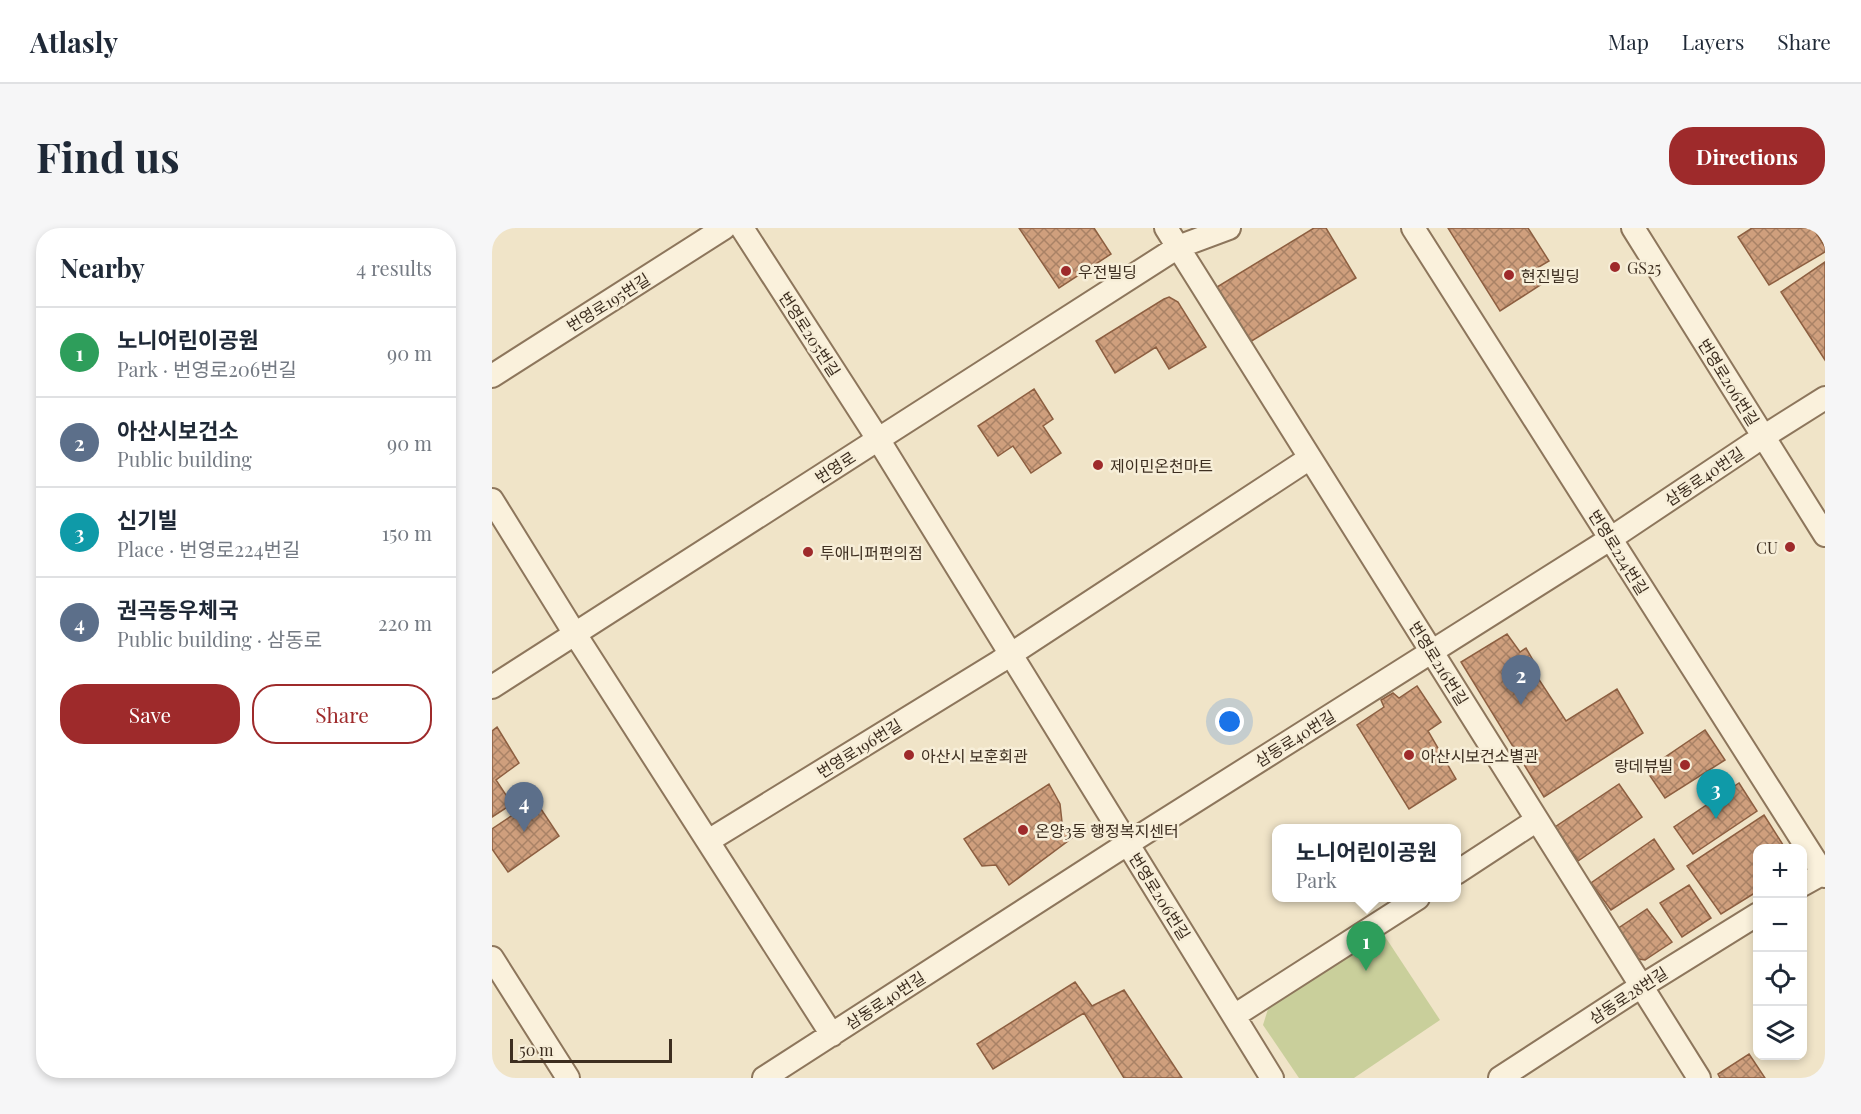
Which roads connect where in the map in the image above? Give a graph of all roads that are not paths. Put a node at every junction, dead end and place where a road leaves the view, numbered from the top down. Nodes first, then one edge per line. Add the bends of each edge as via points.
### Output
1 (724, 228) edge
2 (742, 228) edge
3 (1194, 228) edge
4 (1229, 228) edge
5 (1413, 228) edge
6 (1634, 228) edge
7 (1174, 234) edge
8 (492, 376) edge
9 (1825, 398) edge
10 (1763, 437) junction
11 (878, 439) junction
12 (1310, 458) junction
13 (492, 500) edge
14 (1825, 535) edge
15 (1610, 539) junction
16 (574, 634) junction
17 (1431, 651) junction
18 (1010, 654) junction
19 (492, 687) edge
20 (1537, 820) junction
21 (708, 841) junction
22 (1128, 844) junction
23 (1461, 870) edge
24 (1824, 873) edge
25 (1807, 883) edge
26 (1410, 902) edge
27 (1753, 917) edge
28 (492, 958) edge
29 (1641, 986) junction
30 (1234, 1016) junction
31 (832, 1035) junction
32 (568, 1078) edge
33 (764, 1078) edge
34 (1272, 1078) edge
35 (1500, 1078) edge
36 (1699, 1078) edge

1 - 8 street, 번영로195번길
2 - 11 street, 번영로205번길
3 - 7 street, 번영로
4 - 7 street, 번영로
5 - 15 street, 번영로224번길
6 - 10 street, 번영로206번길
7 - 11 street, 번영로
7 - 12 street, 번영로216번길
9 - 10 street, 삼동로40번길
10 - 14 street, 번영로206번길
10 - 15 street, 삼동로40번길
11 - 16 street, 번영로
11 - 18 street, 번영로206번길
12 - 17 street, 번영로216번길
12 - 18 street
13 - 16 street
15 - 17 street, 삼동로40번길
15 - 24 street, 번영로224번길
16 - 19 street, 번영로
16 - 21 street
17 - 20 street, 번영로216번길
17 - 22 street, 삼동로40번길
18 - 21 street, 번영로196번길
18 - 22 street, 번영로206번길
20 - 23 street
20 - 29 street, 번영로216번길
21 - 31 street
22 - 30 street, 번영로206번길
22 - 31 street, 삼동로40번길
24 - 25 street
26 - 30 street
27 - 29 street, 삼동로28번길
28 - 32 street
29 - 35 street, 삼동로28번길
29 - 36 street, 번영로216번길
30 - 34 street, 번영로206번길
31 - 33 street, 삼동로40번길

